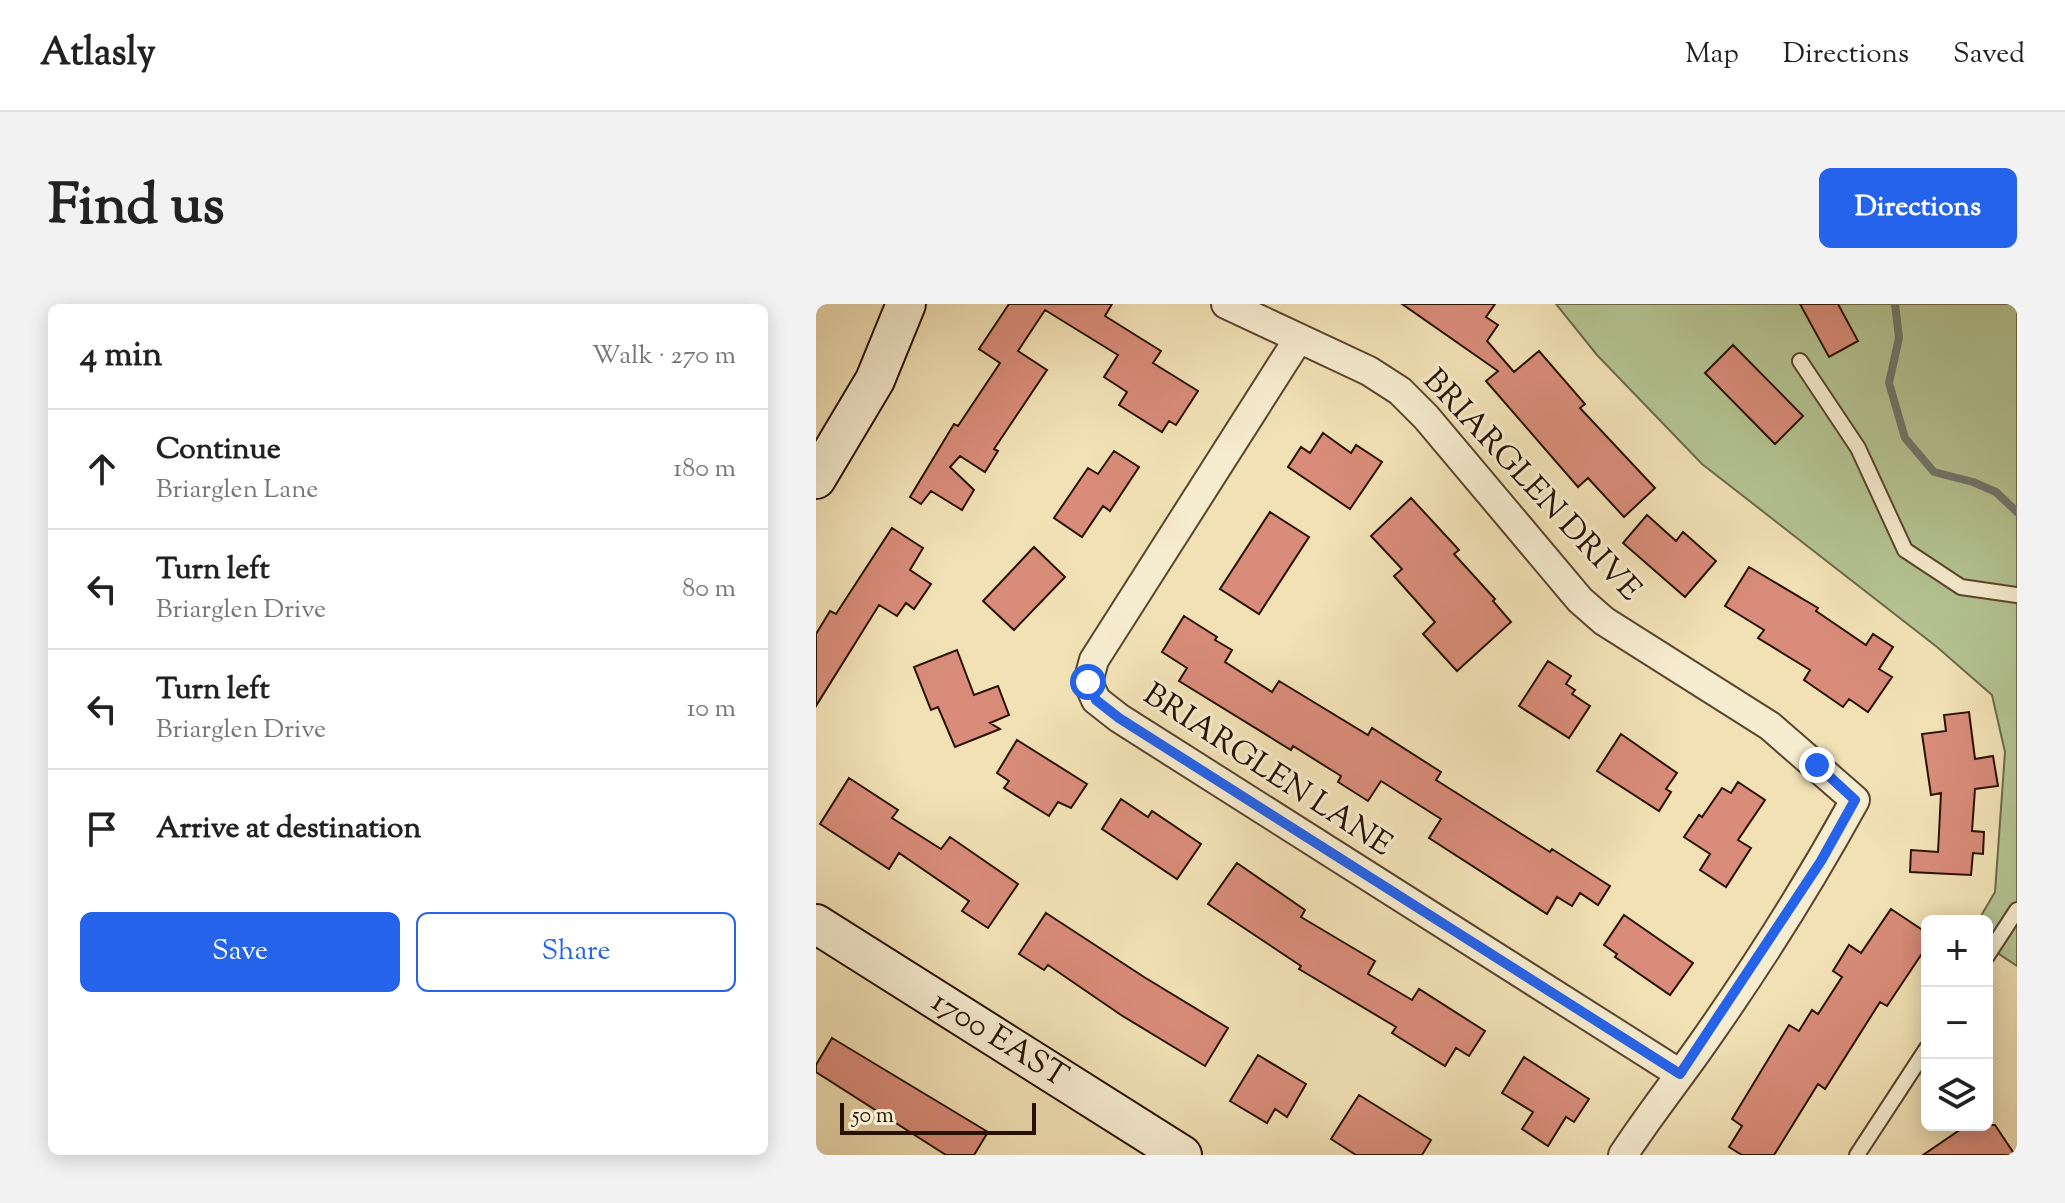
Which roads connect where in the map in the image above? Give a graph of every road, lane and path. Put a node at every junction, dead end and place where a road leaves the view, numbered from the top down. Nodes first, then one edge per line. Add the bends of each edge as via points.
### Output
1 (1226, 304) edge
2 (897, 306) edge
3 (1299, 338) junction
4 (1800, 361) dead end
5 (816, 479) edge
6 (2017, 595) edge
7 (2017, 910) edge
8 (816, 924) edge
9 (1993, 947) edge
10 (1921, 1057) edge
11 (1680, 1074) junction
12 (1182, 1155) edge
13 (1623, 1155) edge
14 (1857, 1155) edge

1 - 3 street, BRIARGLEN DRIVE
2 - 5 main road via 875,380
3 - 11 street, BRIARGLEN DRIVE via 1400,391 1580,600 1604,621 1770,726 1855,800 1821,861
3 - 11 street, BRIARGLEN LANE via 1099,650 1088,682 1096,700
4 - 6 lane via 1858,448 1905,550 1961,587
7 - 9 lane
8 - 12 main road, 1700 EAST
10 - 14 lane
11 - 13 street, BRIARGLEN DRIVE

